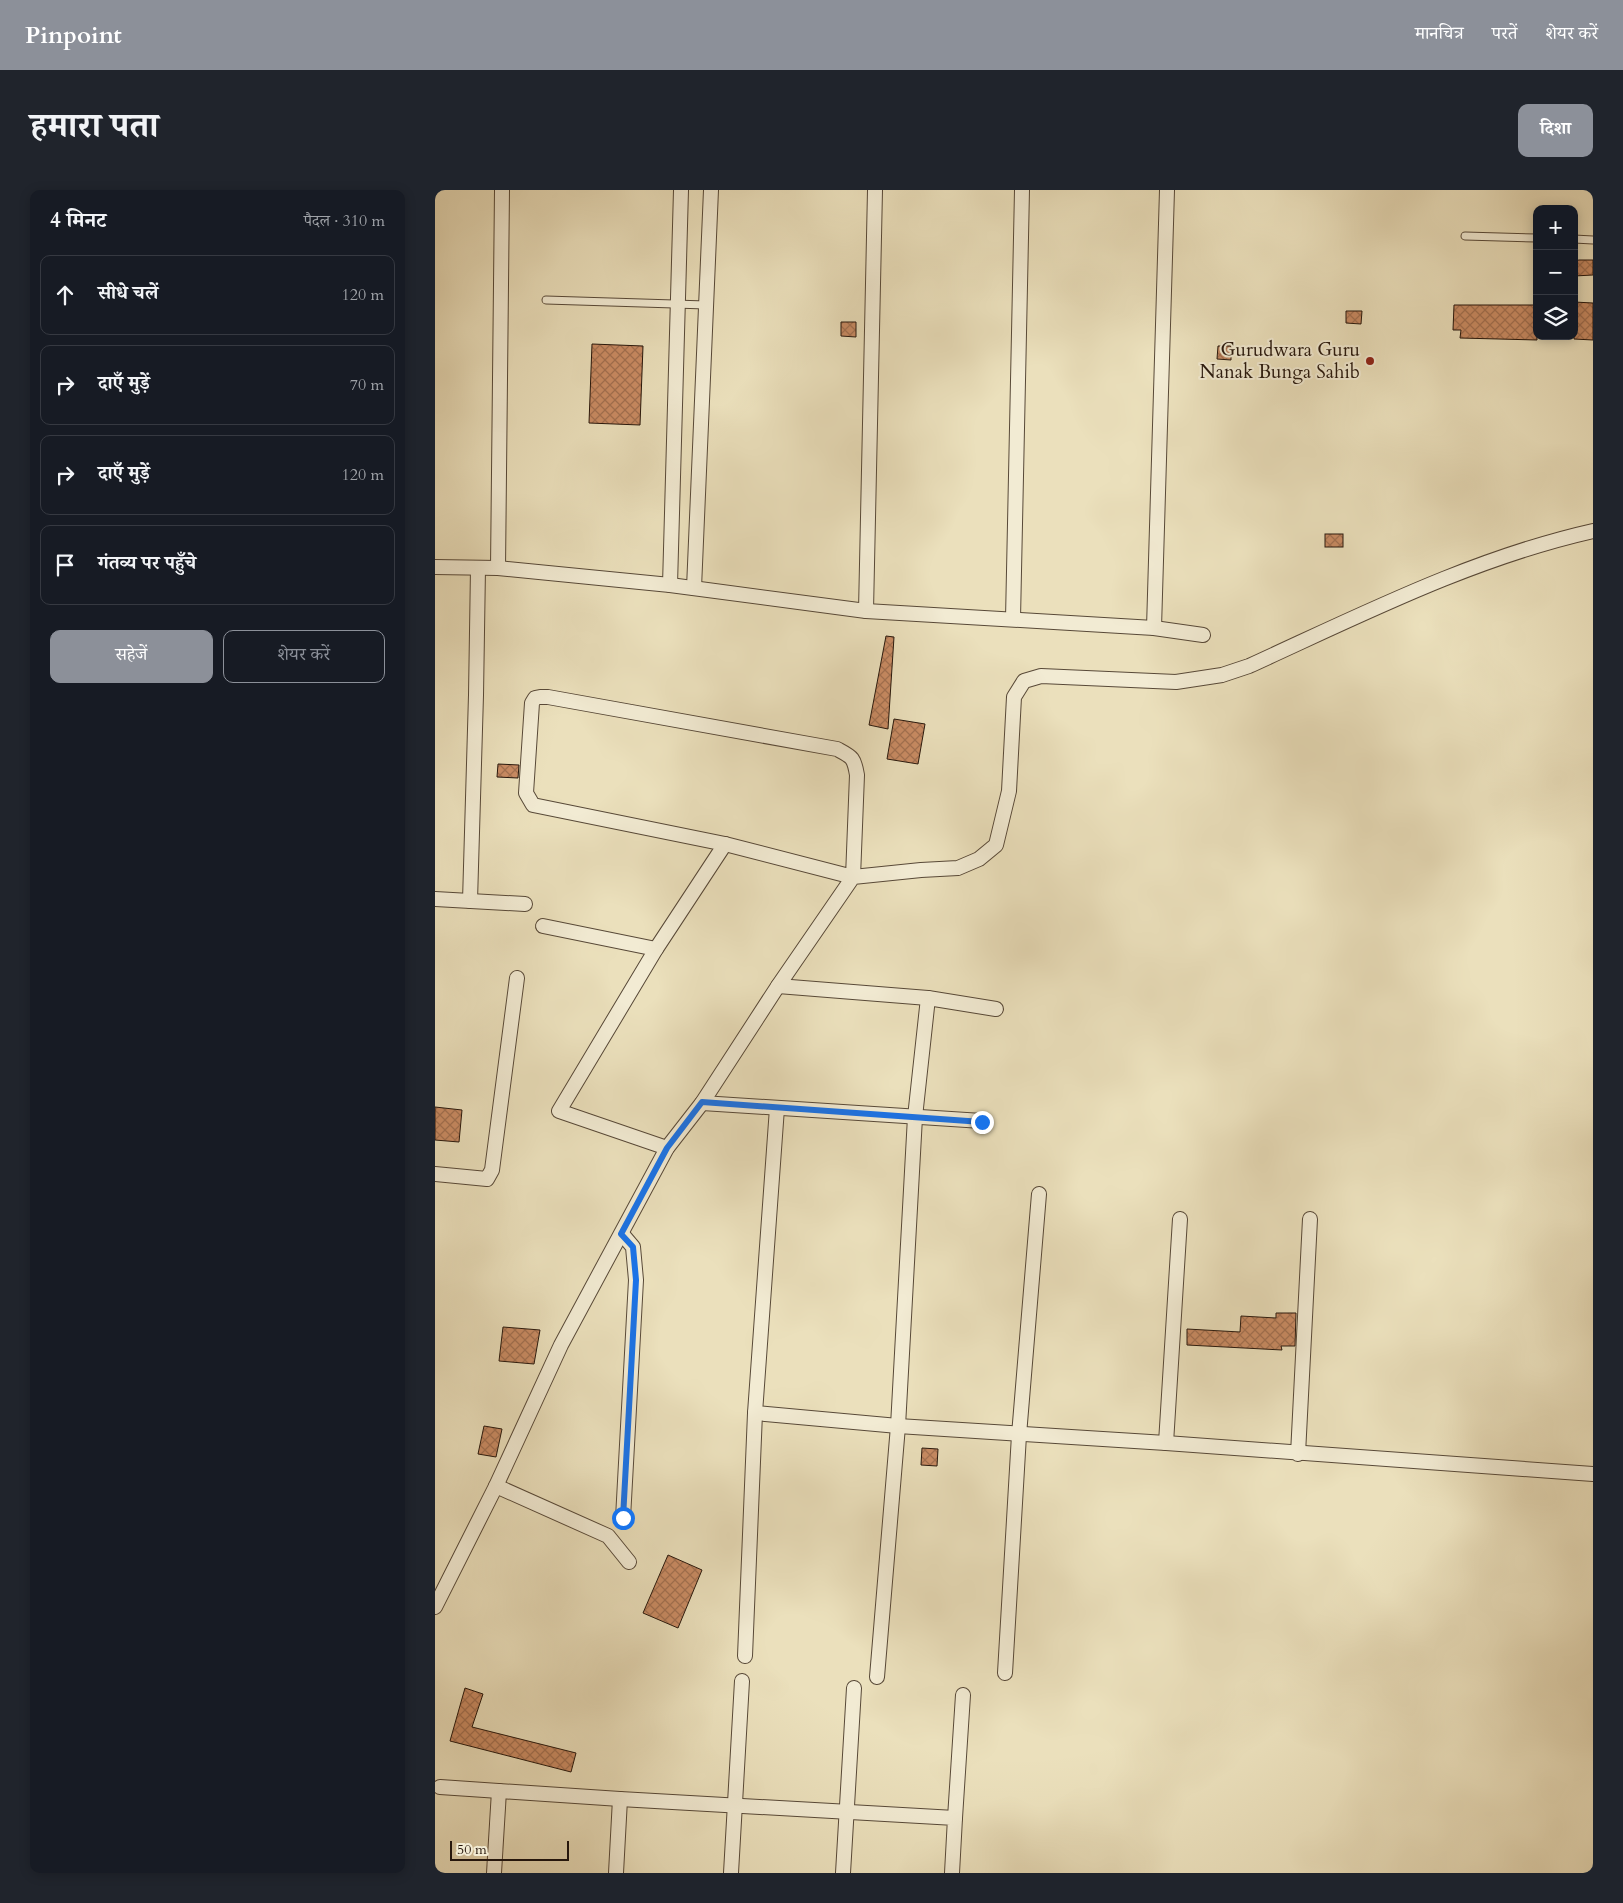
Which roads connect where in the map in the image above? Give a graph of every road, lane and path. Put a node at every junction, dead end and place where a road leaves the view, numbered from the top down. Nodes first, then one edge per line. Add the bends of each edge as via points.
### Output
1 (502, 190) edge
2 (681, 190) edge
3 (711, 190) edge
4 (875, 190) edge
5 (1021, 190) edge
6 (1167, 190) edge
7 (1465, 236) dead end
8 (1533, 238) edge
9 (1578, 239) edge
10 (1593, 240) edge
11 (546, 300) dead end
12 (678, 304) junction
13 (707, 305) junction
14 (1593, 531) edge
15 (435, 567) edge
16 (478, 568) junction
17 (498, 568) junction
18 (670, 584) junction
19 (694, 588) junction
20 (865, 610) junction
21 (1013, 619) junction
22 (1154, 628) junction
23 (1203, 635) dead end
24 (725, 844) junction
25 (853, 877) junction
26 (435, 899) edge
27 (469, 901) junction
28 (525, 904) dead end
29 (543, 926) dead end
30 (656, 949) junction
31 (517, 978) dead end
32 (778, 986) junction
33 (927, 998) junction
34 (996, 1009) dead end
35 (702, 1102) junction
36 (777, 1108) junction
37 (915, 1117) junction
38 (982, 1122) dead end
39 (667, 1148) junction
40 (435, 1174) edge
41 (1039, 1194) dead end
42 (1180, 1219) dead end
43 (1310, 1219) dead end
44 (621, 1234) junction
45 (755, 1413) junction
46 (898, 1426) junction
47 (1019, 1435) junction
48 (1166, 1443) junction
49 (1298, 1454) junction
50 (1593, 1474) edge
51 (496, 1486) junction
52 (623, 1518) dead end
53 (629, 1562) dead end
54 (435, 1607) edge
55 (745, 1656) dead end
56 (1005, 1673) dead end
57 (877, 1677) dead end
58 (742, 1681) dead end
59 (854, 1688) dead end
60 (963, 1694) dead end
61 (440, 1787) dead end
62 (499, 1791) junction
63 (620, 1800) junction
64 (735, 1806) junction
65 (847, 1813) junction
66 (955, 1818) junction
67 (493, 1873) edge
68 (616, 1873) edge
69 (731, 1873) edge
70 (843, 1873) edge
71 (952, 1873) edge

1 - 17 street
2 - 12 street
3 - 13 street
4 - 20 street
5 - 21 street
6 - 22 street
7 - 8 lane
9 - 10 lane
11 - 12 lane
12 - 13 lane
12 - 18 street
13 - 19 street
14 - 25 street via 1505,556 1409,592 1249,666 1222,675 1176,682 1041,676 1024,681 1014,697 1009,790 996,845 979,860 958,868
15 - 16 street
16 - 17 street
16 - 27 street
17 - 18 street
18 - 19 street
19 - 20 street
20 - 21 street
21 - 22 street
22 - 23 street
24 - 25 street
24 - 25 street via 533,805 526,793 532,703 535,698 548,697 808,744 837,750 851,757 857,775
24 - 30 street
25 - 32 street
26 - 27 street
27 - 28 street
29 - 30 street
30 - 39 street via 559,1111
31 - 40 street via 493,1170 487,1179
32 - 33 street
32 - 35 street
33 - 34 street
33 - 37 street
35 - 36 street
35 - 39 street
36 - 37 street
36 - 45 street
37 - 38 street
37 - 46 street
39 - 44 street
41 - 47 street
42 - 48 street
43 - 49 street
44 - 51 street via 561,1345
44 - 52 street via 633,1247 636,1280
45 - 46 street
45 - 55 street
46 - 47 street
46 - 57 street
47 - 48 street
47 - 56 street
48 - 49 street
49 - 50 street
51 - 53 street via 608,1536
51 - 54 street
58 - 64 street
59 - 65 street
60 - 66 street
61 - 62 street
62 - 63 street
62 - 67 street
63 - 64 street
63 - 68 street
64 - 65 street
64 - 69 street
65 - 66 street
65 - 70 street
66 - 71 street

